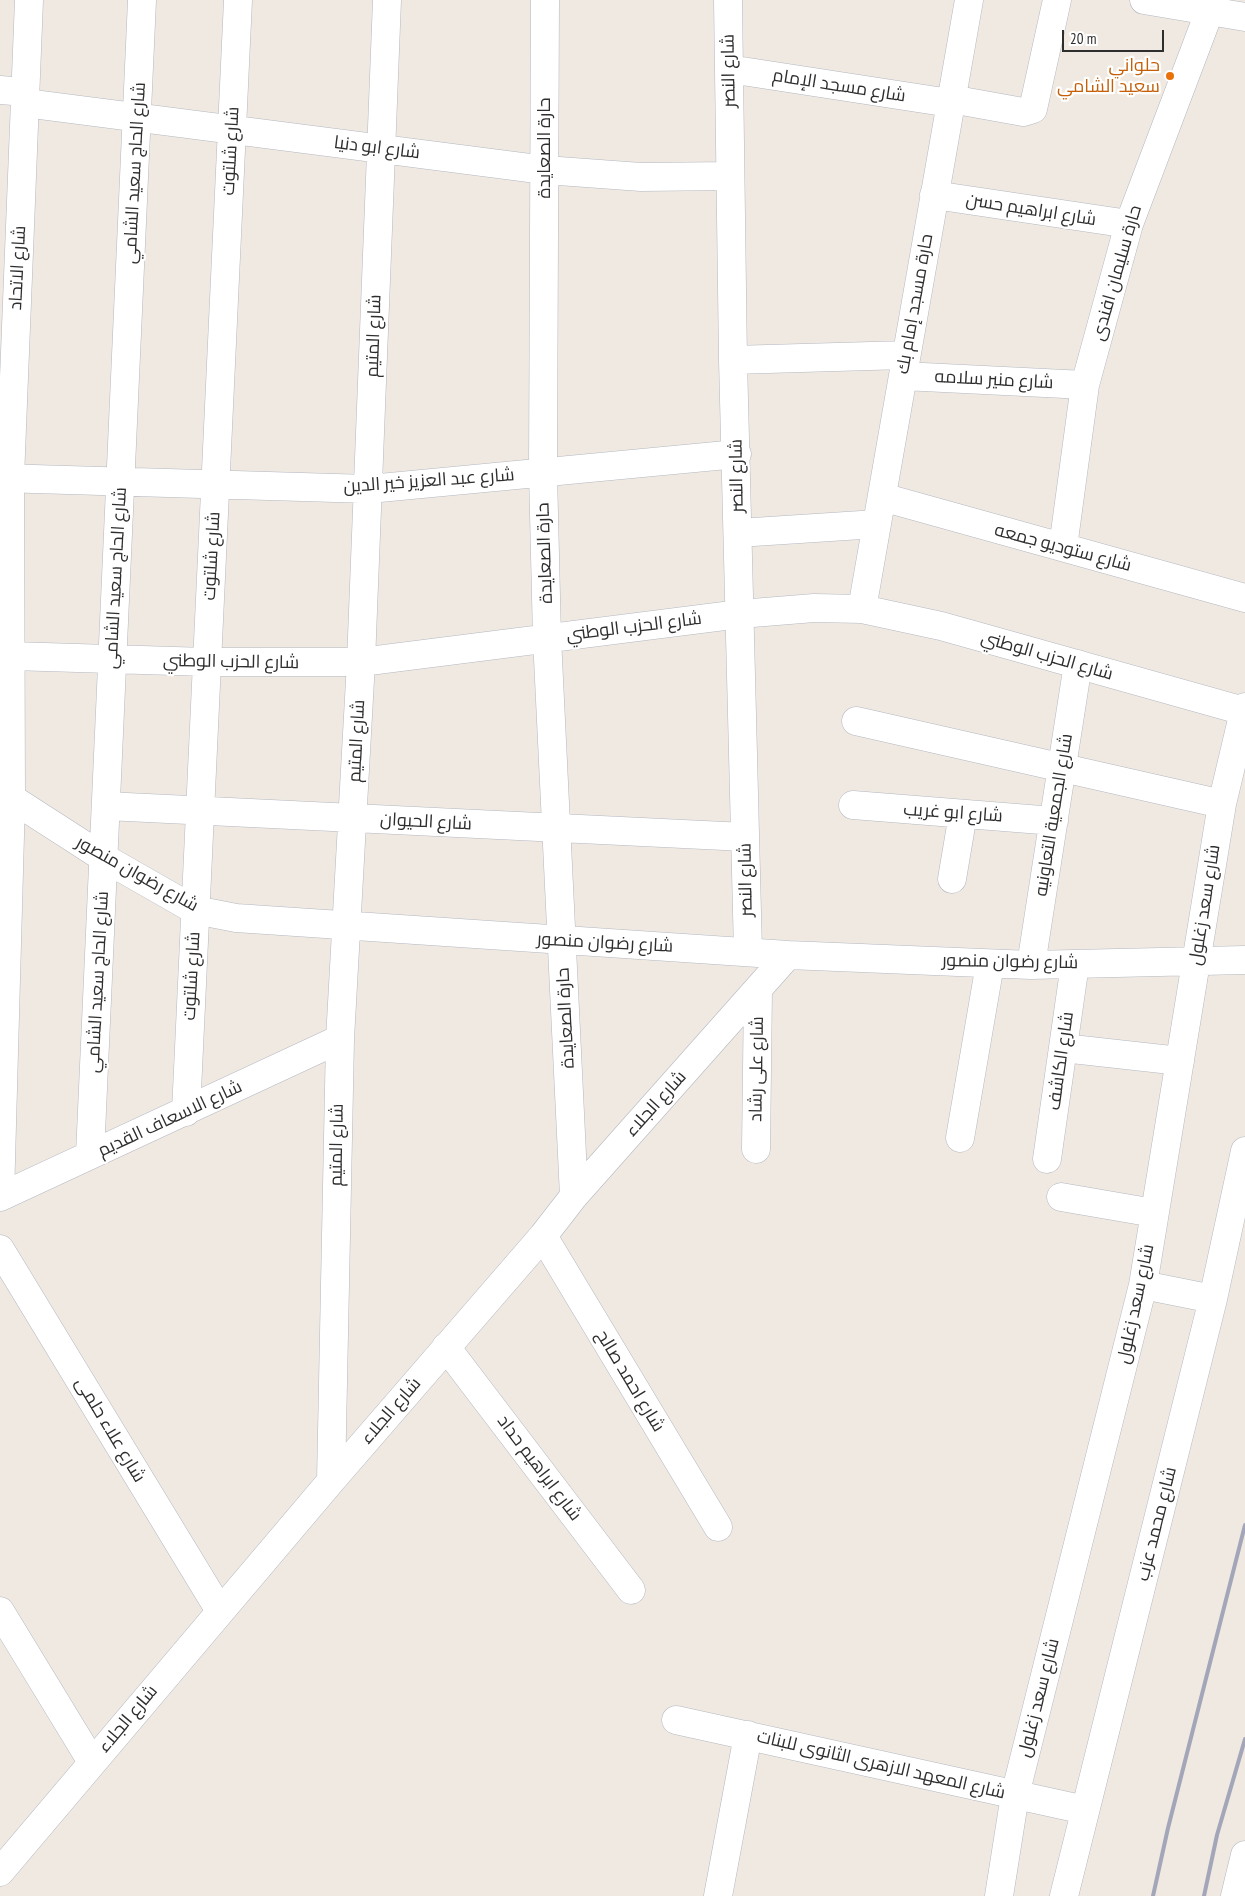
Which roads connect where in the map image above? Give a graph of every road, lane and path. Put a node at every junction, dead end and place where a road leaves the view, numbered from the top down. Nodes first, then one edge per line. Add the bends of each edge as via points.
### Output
1 (29, 0) edge
2 (142, 0) edge
3 (238, 0) edge
4 (387, 0) edge
5 (545, 0) edge
6 (728, 0) edge
7 (969, 0) edge
8 (1057, 0) edge
9 (1144, 0) edge
10 (1233, 11) edge
11 (729, 68) junction
12 (17, 95) edge
13 (951, 100) junction
14 (137, 118) junction
15 (232, 131) junction
16 (382, 148) junction
17 (544, 170) junction
18 (730, 176) junction
19 (934, 195) junction
20 (1129, 224) junction
21 (9, 255) edge
22 (733, 360) junction
23 (904, 365) junction
24 (1085, 385) junction
25 (737, 454) junction
26 (543, 473) junction
27 (5, 478) edge
28 (120, 482) junction
29 (216, 484) junction
30 (368, 489) junction
31 (882, 497) junction
32 (877, 524) junction
33 (738, 533) junction
34 (1063, 547) junction
35 (1245, 598) edge
36 (862, 609) junction
37 (740, 614) junction
38 (547, 638) junction
39 (8, 640) edge
40 (112, 660) junction
41 (207, 662) junction
42 (361, 662) junction
43 (1078, 664) junction
44 (1244, 709) edge
45 (856, 721) dead end
46 (1062, 768) junction
47 (6, 795) edge
48 (1222, 804) junction
49 (853, 805) dead end
50 (106, 806) junction
51 (200, 811) junction
52 (963, 814) junction
53 (353, 818) junction
54 (1054, 821) junction
55 (556, 828) junction
56 (745, 837) junction
57 (104, 858) junction
58 (952, 879) dead end
59 (195, 910) junction
60 (347, 926) junction
61 (562, 941) junction
62 (748, 951) junction
63 (788, 955) junction
64 (1245, 960) edge
65 (1197, 961) junction
66 (990, 964) junction
67 (1075, 964) junction
68 (1031, 966) junction
69 (758, 989) junction
70 (340, 1039) junction
71 (1063, 1048) junction
72 (1180, 1061) junction
73 (2, 1103) edge
74 (186, 1112) junction
75 (960, 1138) dead end
76 (756, 1149) dead end
77 (1245, 1152) edge
78 (90, 1156) junction
79 (1047, 1159) dead end
80 (574, 1196) junction
81 (0, 1197) edge
82 (1061, 1197) dead end
83 (1154, 1213) junction
84 (543, 1236) junction
85 (0, 1249) edge
86 (1143, 1285) junction
87 (1213, 1299) junction
88 (446, 1347) junction
89 (331, 1481) junction
90 (718, 1527) dead end
91 (631, 1590) dead end
92 (0, 1611) edge
93 (220, 1611) junction
94 (676, 1720) dead end
95 (748, 1735) junction
96 (92, 1762) junction
97 (1015, 1795) junction
98 (1085, 1810) junction
99 (1245, 1855) edge
100 (0, 1872) edge
101 (718, 1896) edge
102 (998, 1896) edge
103 (1064, 1896) edge
104 (1235, 1896) edge

1 - 12 street, شارع الاتحاد
2 - 14 street, شارع الحاج سعيد الشامي
3 - 15 street, شارع شلتوت
4 - 16 street, شارع المتيم
5 - 17 street, حارة الصعايدة
6 - 11 street, شارع النصر
7 - 13 street, حارة مسجد إمام بك
8 - 13 street, شارع مسجد الإمام via 1033,110 1023,112
9 - 10 street
10 - 20 street, حارة سليمان افندى
11 - 13 street, شارع مسجد الإمام
11 - 18 street, شارع النصر
12 - 14 street, شارع ابو دنيا
12 - 21 street, شارع الاتحاد
13 - 19 street, حارة مسجد إمام بك
14 - 15 street, شارع ابو دنيا
14 - 28 street, شارع الحاج سعيد الشامي
15 - 16 street, شارع ابو دنيا
15 - 29 street, شارع شلتوت
16 - 17 street, شارع ابو دنيا
16 - 30 street, شارع المتيم
17 - 18 street, شارع ابو دنيا via 641,177
17 - 26 street, حارة الصعايدة
18 - 22 street, شارع النصر
19 - 20 street, شارع ابراهيم حسن
19 - 23 street, حارة مسجد إمام بك
20 - 24 street, حارة سليمان افندى
21 - 27 street, شارع الاتحاد
22 - 23 street, شارع منير سلامه
22 - 25 street, شارع النصر
23 - 24 street, شارع منير سلامه
23 - 31 street, حارة مسجد إمام بك
24 - 34 street, حارة سليمان افندى
25 - 26 street, شارع عبد العزيز خير الدين
25 - 33 street, شارع النصر
26 - 30 street, شارع عبد العزيز خير الدين
26 - 38 street, حارة الصعايدة
27 - 28 street, شارع عبد العزيز خير الدين
27 - 39 street, شارع الاتحاد
28 - 29 street, شارع عبد العزيز خير الدين
28 - 40 street, شارع الحاج سعيد الشامي
29 - 30 street, شارع عبد العزيز خير الدين
29 - 41 street, شارع شلتوت
30 - 42 street, شارع المتيم
31 - 32 street, حارة مسجد إمام بك
31 - 34 street, شارع ستوديو جمعه
32 - 33 street
32 - 36 street, حارة مسجد إمام بك
33 - 37 street, شارع النصر
34 - 35 street, شارع ستوديو جمعه
36 - 37 street, شارع الحزب الوطني via 814,608
36 - 43 street, شارع الحزب الوطني via 941,626
37 - 38 street, شارع الحزب الوطني
37 - 56 street, شارع النصر
38 - 42 street, شارع الحزب الوطني
38 - 55 street, حارة الصعايدة
39 - 40 street, شارع الحزب الوطني
39 - 47 street, شارع الاتحاد
40 - 41 street, شارع الحزب الوطني
40 - 50 street, شارع الحاج سعيد الشامي
41 - 42 street, شارع الحزب الوطني
41 - 51 street, شارع شلتوت
42 - 53 street, شارع المتيم
43 - 44 street, شارع الحزب الوطني
43 - 46 street, شارع الجمعية التعاونيه
44 - 48 street, شارع سعد زغلول
45 - 46 street
46 - 48 street
46 - 54 street, شارع الجمعية التعاونيه
47 - 57 street, شارع رضوان منصور
47 - 73 street, شارع الاتحاد
48 - 65 street, شارع سعد زغلول
49 - 52 street, شارع ابو غريب
50 - 51 street, شارع الحيوان
50 - 57 street, شارع الحاج سعيد الشامي
51 - 53 street, شارع الحيوان
51 - 59 street, شارع شلتوت
52 - 54 street, شارع ابو غريب
52 - 58 street
53 - 55 street, شارع الحيوان
53 - 60 street, شارع المتيم
54 - 68 street, شارع الجمعية التعاونيه
55 - 56 street, شارع الحيوان
55 - 61 street, حارة الصعايدة
56 - 62 street, شارع النصر
57 - 59 street, شارع رضوان منصور
57 - 78 street, شارع الحاج سعيد الشامي
59 - 60 street, شارع رضوان منصور via 236,918
59 - 74 street, شارع شلتوت
60 - 61 street, شارع رضوان منصور
60 - 70 street, شارع المتيم
61 - 62 street, شارع رضوان منصور
61 - 80 street, حارة الصعايدة
62 - 63 street, شارع رضوان منصور
63 - 66 street, شارع رضوان منصور
63 - 69 street, شارع الجلاء
64 - 65 street, شارع رضوان منصور
65 - 67 street, شارع رضوان منصور
65 - 72 street, شارع سعد زغلول
66 - 68 street, شارع رضوان منصور
66 - 75 street
67 - 68 street, شارع رضوان منصور
67 - 71 street, شارع الكاشف
69 - 76 street, شارع على رشاد
69 - 80 street, شارع الجلاء
70 - 74 street, شارع الاسعاف القديم
70 - 89 street, شارع المتيم
71 - 72 street
71 - 79 street, شارع الكاشف
72 - 83 street, شارع سعد زغلول
73 - 81 street, شارع الاتحاد
74 - 78 street, شارع الاسعاف القديم
77 - 87 street, شارع محمد عزب
78 - 81 street, شارع الاسعاف القديم
80 - 84 street, شارع الجلاء
82 - 83 street
83 - 86 street, شارع سعد زغلول
84 - 88 street, شارع الجلاء
84 - 90 street, شارع احمد صالح
85 - 93 street, شارع علاء حلمى
86 - 87 street
86 - 97 street, شارع سعد زغلول
87 - 98 street, شارع محمد عزب
88 - 89 street, شارع الجلاء
88 - 91 street, شارع ابراهيم حداد
89 - 93 street, شارع الجلاء
92 - 96 street
93 - 96 street, شارع الجلاء
94 - 95 street, شارع المعهد الازهرى الثانوى للبنات
95 - 97 street, شارع المعهد الازهرى الثانوى للبنات
95 - 101 street
96 - 100 street, شارع الجلاء
97 - 98 street, شارع المعهد الازهرى الثانوى للبنات
97 - 102 street, شارع سعد زغلول
98 - 103 street, شارع محمد عزب
99 - 104 street

